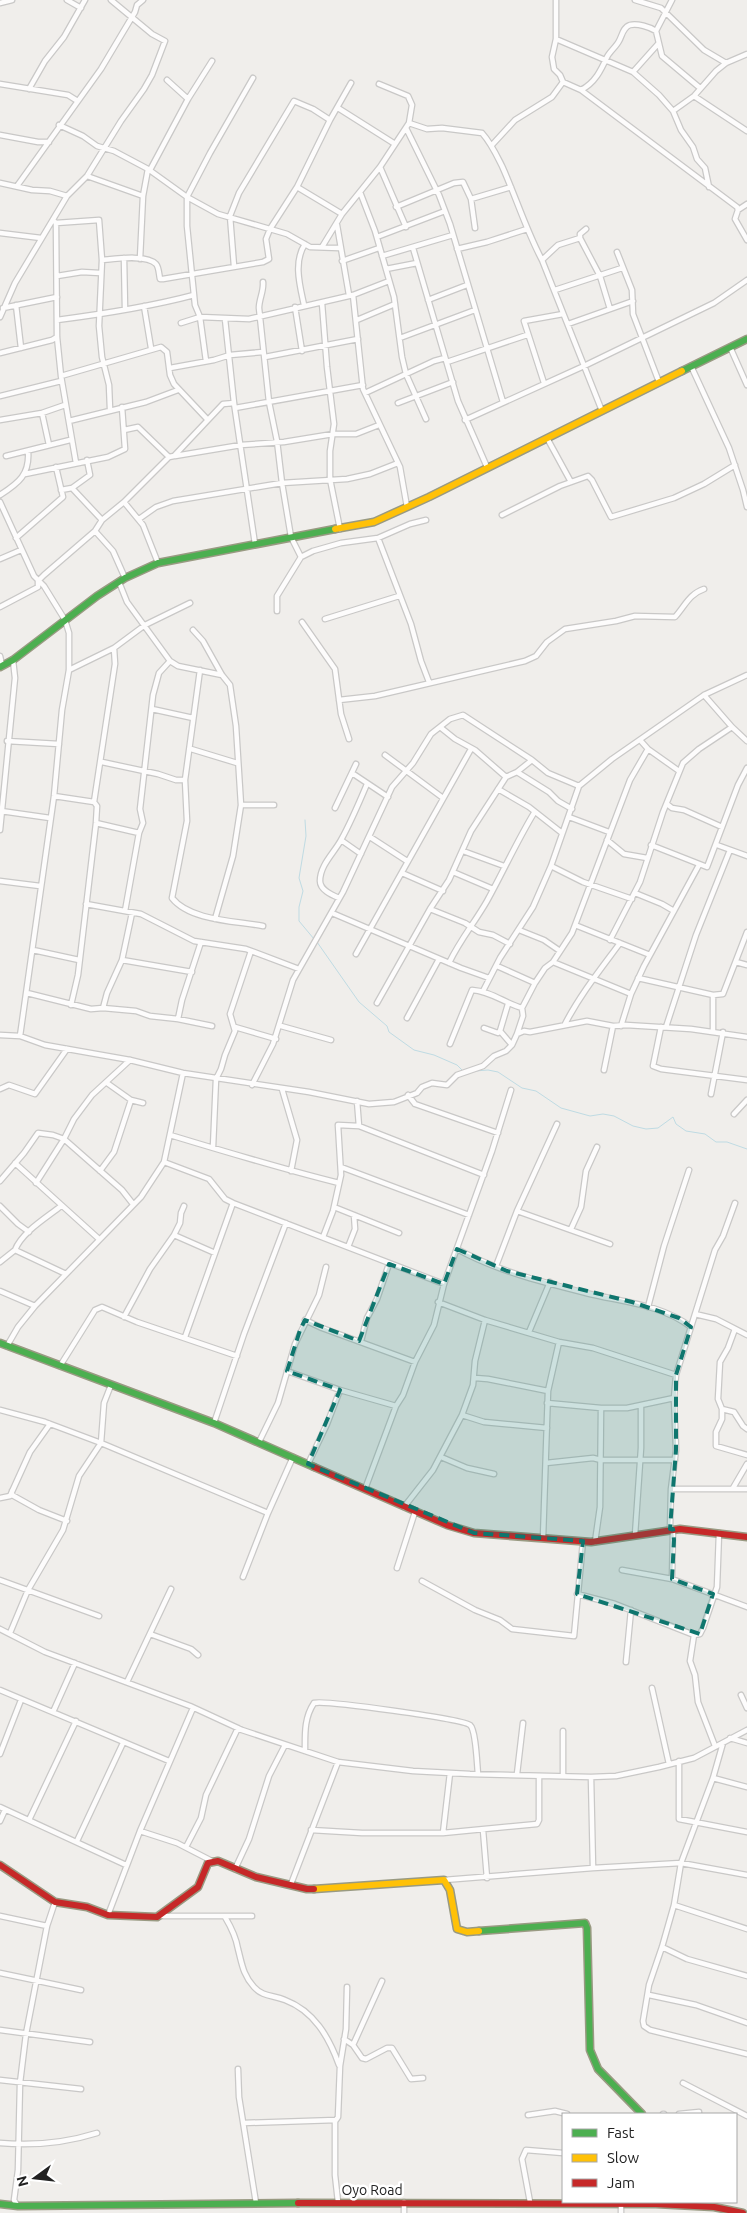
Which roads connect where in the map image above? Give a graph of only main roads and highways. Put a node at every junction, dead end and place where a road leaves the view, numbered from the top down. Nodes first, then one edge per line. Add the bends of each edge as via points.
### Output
1 (747, 339) edge
2 (1, 666) edge
3 (3, 1345) edge
4 (747, 1536) edge
5 (0, 1865) edge
6 (641, 2113) edge
7 (685, 2203) edge
8 (0, 2204) edge
9 (34, 2209) edge
10 (743, 2213) edge

1 - 2 main road via 374,522 158,563 122,580
3 - 4 main road via 214,1423 415,1512 474,1533 595,1542 672,1529
5 - 6 main road via 55,1902 108,1915 157,1917 198,1888 208,1863 218,1861 235,1870 307,1889 444,1880 457,1929 467,1932 585,1923 590,2050 598,2069
7 - 9 main road, Oyo Road via 338,2202
7 - 10 main road, Oyo Road
8 - 9 main road, Oyo Road

